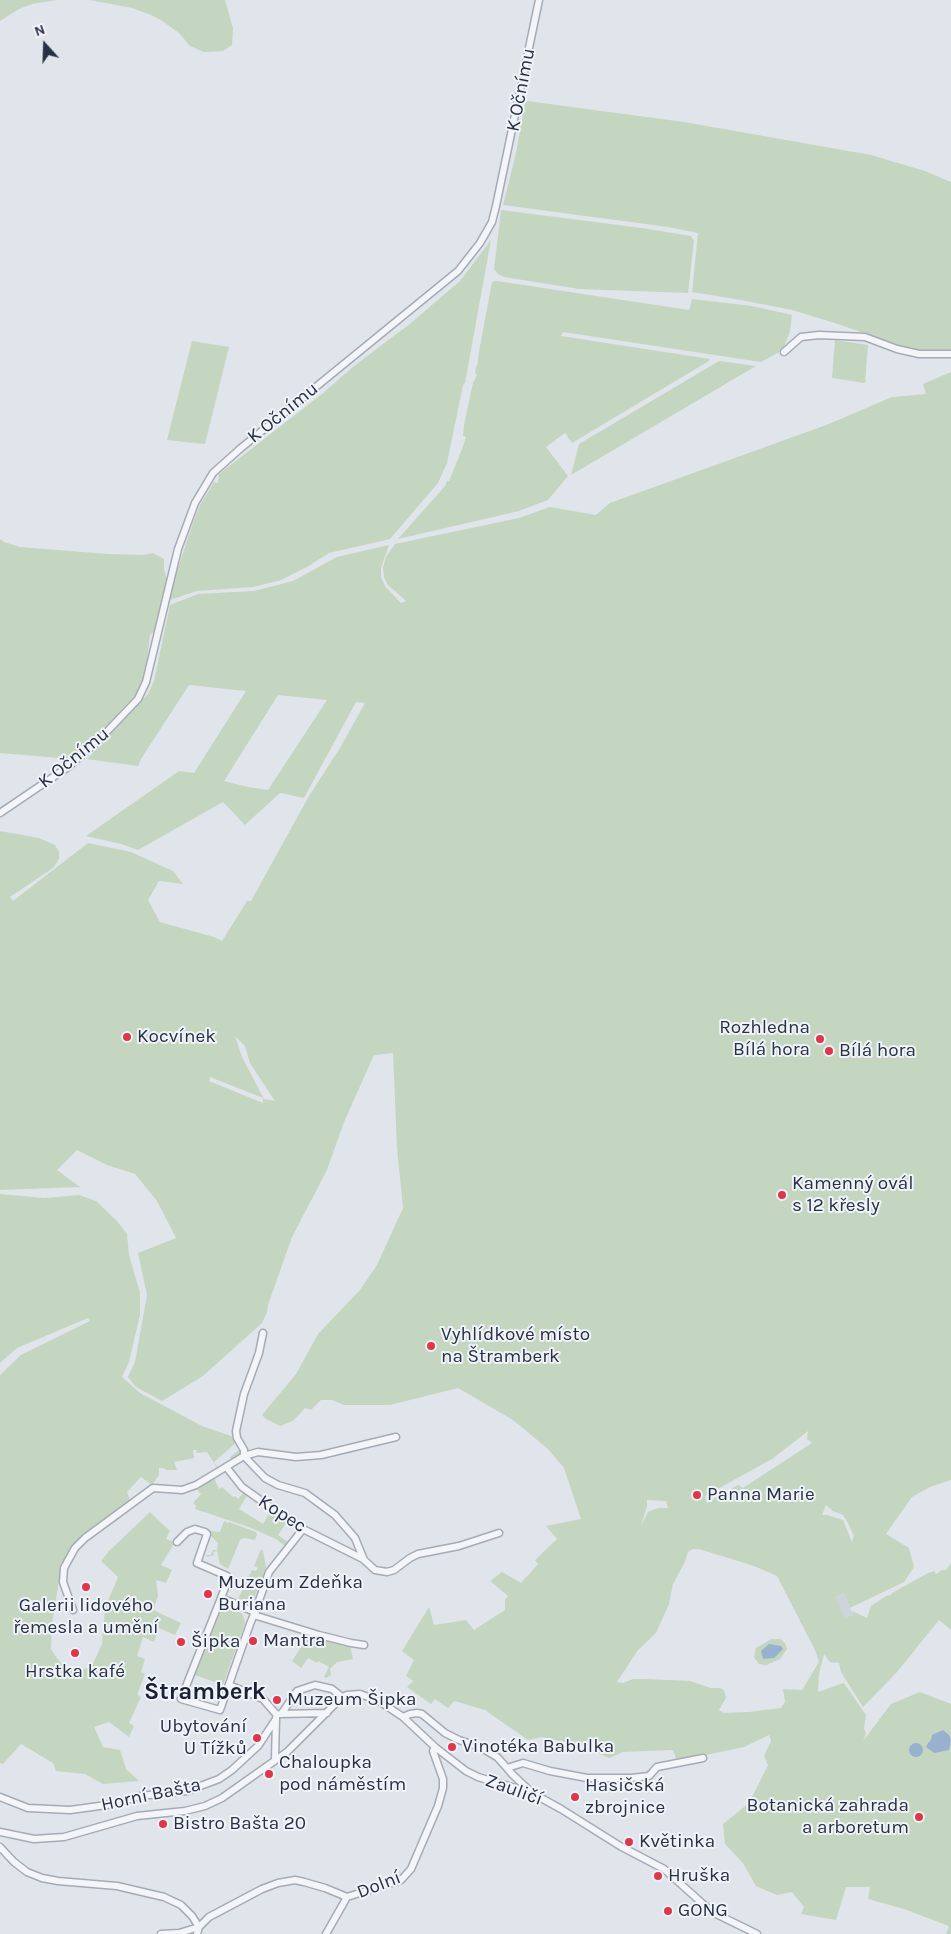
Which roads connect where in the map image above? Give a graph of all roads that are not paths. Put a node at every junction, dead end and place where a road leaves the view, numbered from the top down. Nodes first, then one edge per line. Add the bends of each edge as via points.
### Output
1 (539, 0) edge
2 (784, 352) dead end
3 (951, 354) edge
4 (0, 813) edge
5 (263, 1333) dead end
6 (396, 1437) dead end
7 (244, 1456) junction
8 (227, 1468) junction
9 (303, 1529) junction
10 (499, 1533) dead end
11 (177, 1542) dead end
12 (364, 1560) junction
13 (221, 1598) junction
14 (73, 1610) dead end
15 (255, 1612) junction
16 (364, 1645) dead end
17 (229, 1685) junction
18 (342, 1697) junction
19 (327, 1713) junction
20 (278, 1715) junction
21 (403, 1717) junction
22 (435, 1747) junction
23 (703, 1758) dead end
24 (275, 1760) junction
25 (508, 1768) junction
26 (532, 1793) junction
27 (0, 1797) edge
28 (0, 1832) edge
29 (0, 1847) edge
30 (347, 1897) junction
31 (198, 1931) edge
32 (161, 1934) edge
33 (326, 1934) edge
34 (757, 1934) edge

1 - 4 street, K Očnímu via 498,198 492,222 480,243 451,276 213,473 195,503 178,549 146,682 138,699 98,742 68,767
2 - 3 street via 801,337 819,335 865,337 919,354
5 - 7 street, Kopec via 236,1431
6 - 7 street via 296,1458 258,1452
7 - 8 street
7 - 12 street, Kopec via 265,1478 305,1493 336,1515 355,1538
8 - 9 street, Kopec via 242,1487
8 - 14 street via 182,1490 153,1488 85,1538 64,1568 63,1582
9 - 12 street, Kopec
9 - 15 street via 269,1572
10 - 12 street, Kopec via 459,1546 418,1554 387,1572 375,1570
11 - 13 street via 195,1529 207,1534 197,1563 227,1576
13 - 15 street
13 - 17 street via 181,1699 220,1710
15 - 16 street via 257,1616 319,1635
15 - 17 street
17 - 20 street via 263,1699
18 - 19 street
18 - 20 street, Horní Bašta via 332,1689 315,1685 297,1691
18 - 21 street, Zauličí via 366,1695
19 - 20 street
19 - 24 street
20 - 24 street
20 - 27 street, Horní Bašta via 258,1746 232,1770 219,1779 187,1790 70,1810 28,1808
21 - 22 street, Zauličí
21 - 25 street via 417,1712 422,1714 445,1733 480,1747
22 - 26 street, Zauličí via 478,1777
22 - 30 street, Dolní via 433,1751 443,1788 409,1872 398,1882
23 - 25 street via 657,1767 650,1776 631,1778 587,1778 523,1763
24 - 28 street via 222,1798 194,1809 138,1816 64,1837 34,1839
25 - 26 street
26 - 34 street, Zauličí via 664,1869 712,1912
29 - 31 street via 27,1872 42,1878 117,1886 164,1897 186,1910
30 - 31 street, Dolní via 295,1880 278,1883 209,1917
30 - 33 street
31 - 32 street, Dolní

